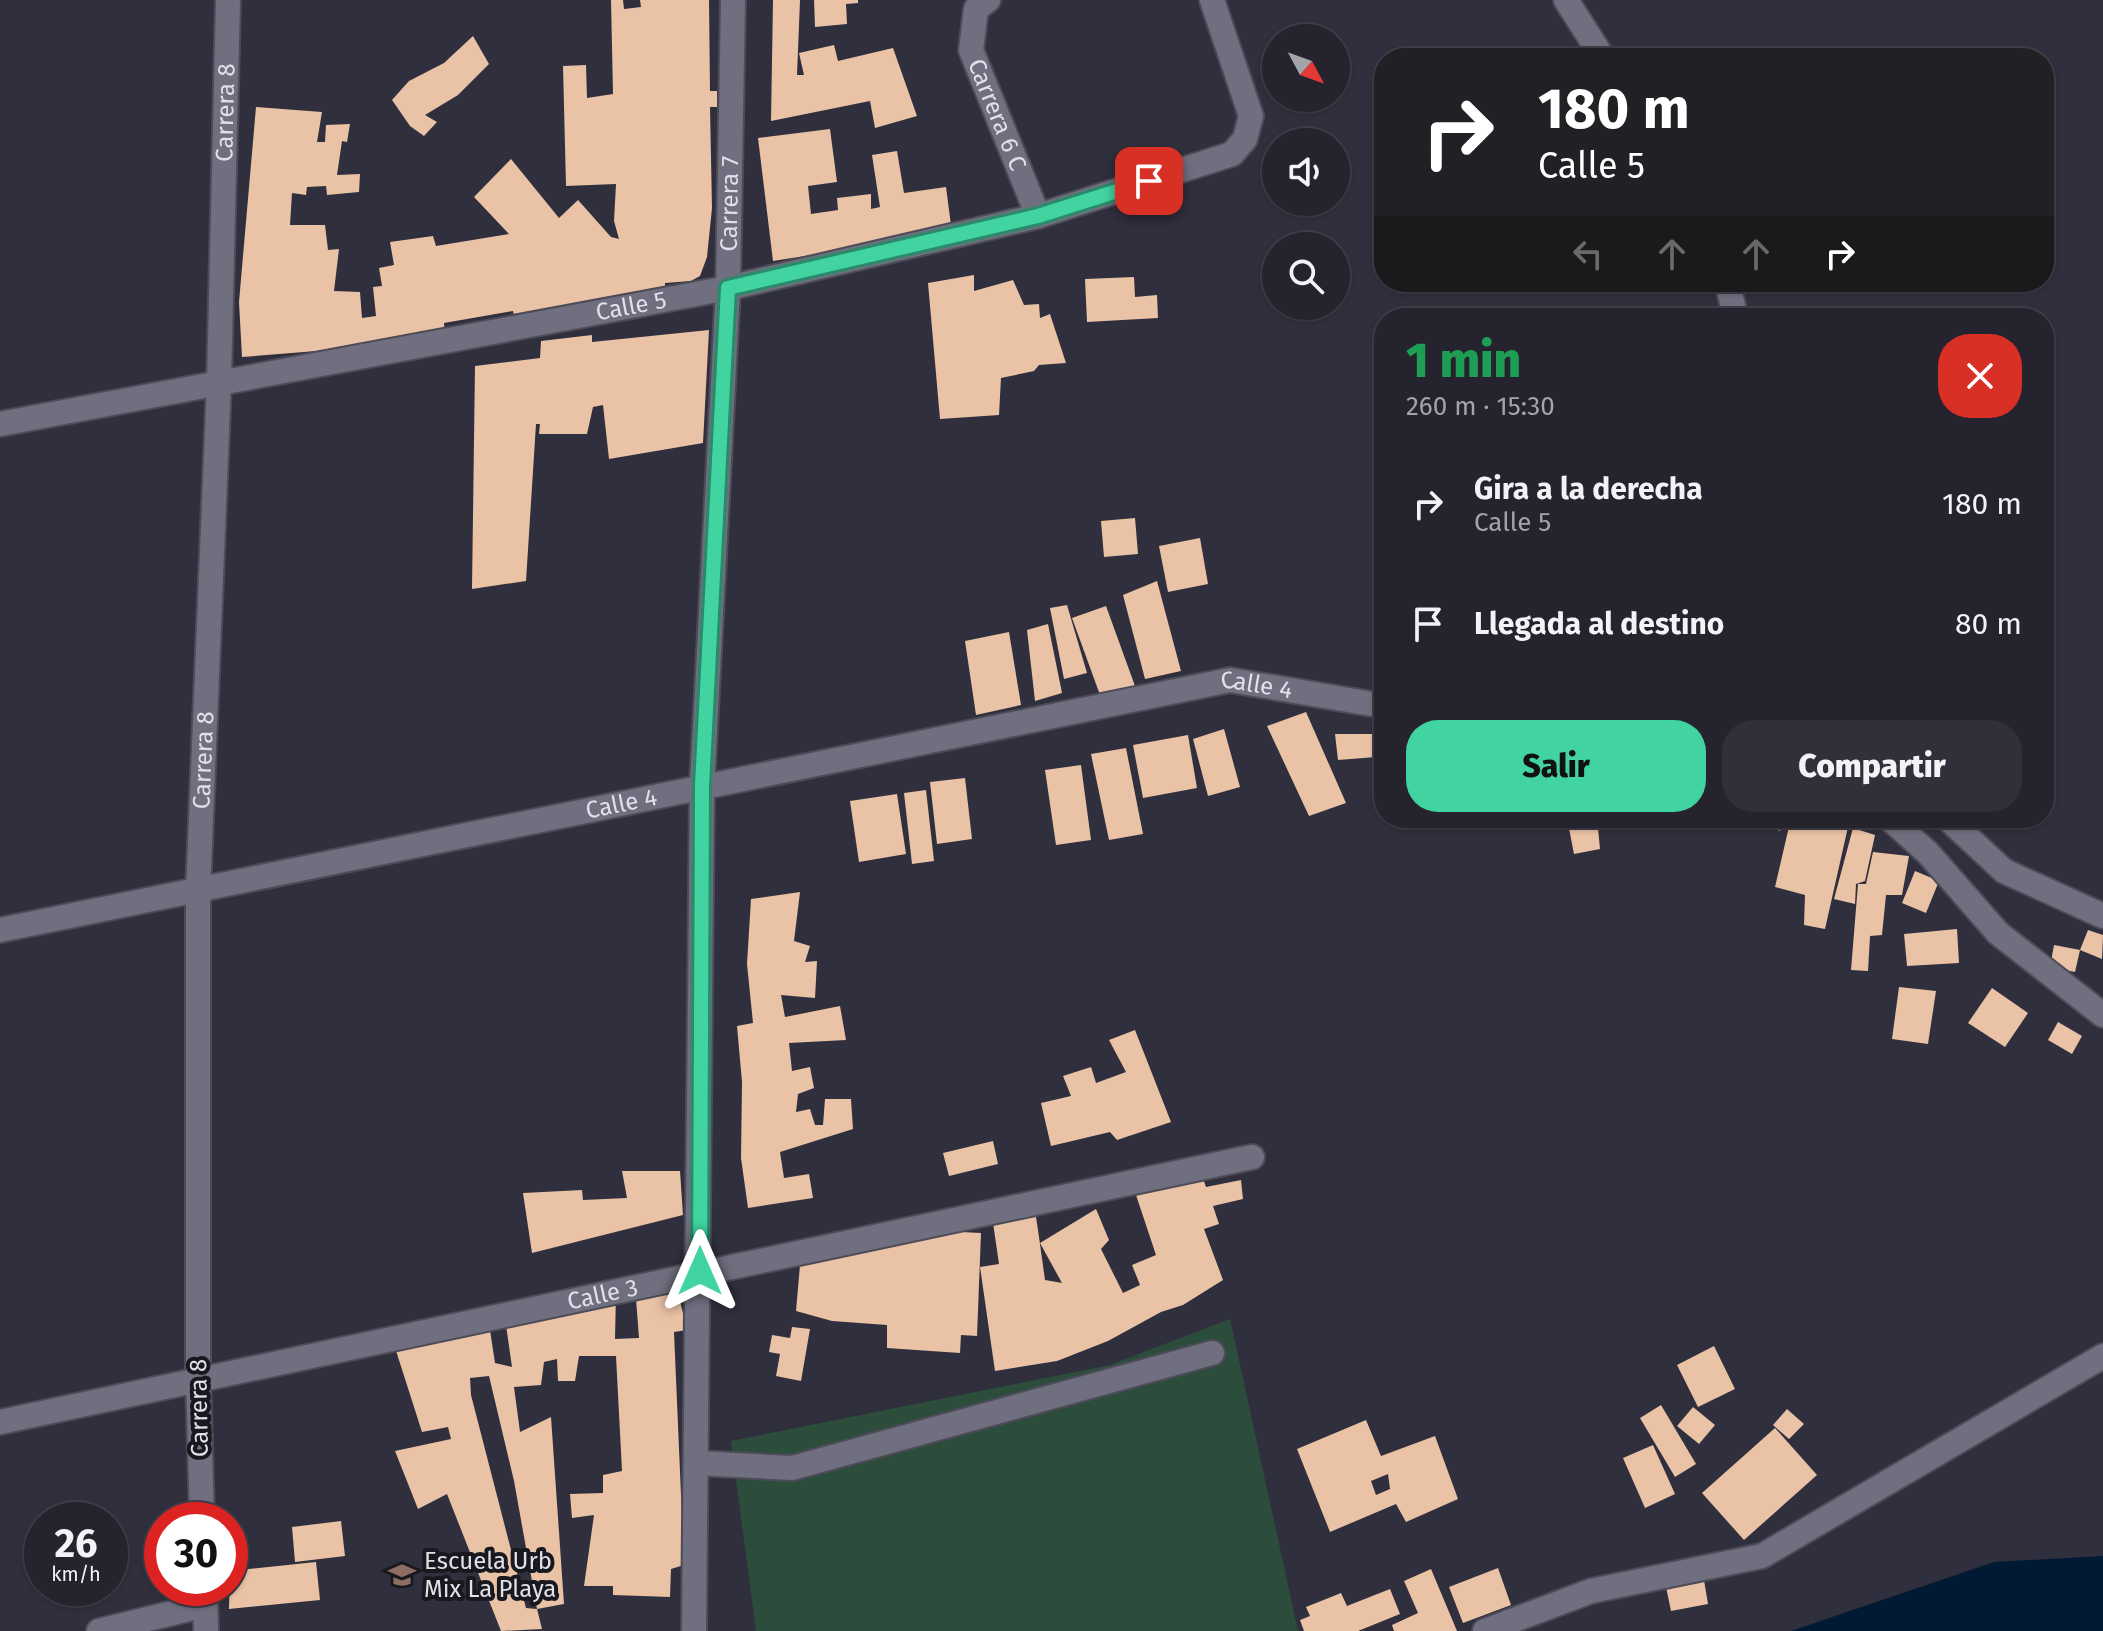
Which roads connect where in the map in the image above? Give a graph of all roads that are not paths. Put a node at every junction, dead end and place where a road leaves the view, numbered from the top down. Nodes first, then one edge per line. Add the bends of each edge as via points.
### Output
1 (228, 0) edge
2 (733, 0) edge
3 (1212, 0) edge
4 (1566, 0) edge
5 (982, 5) edge
6 (1597, 48) edge
7 (1038, 216) junction
8 (728, 288) junction
9 (219, 383) junction
10 (0, 424) edge
11 (1374, 704) edge
12 (702, 786) junction
13 (1900, 828) edge
14 (1958, 828) edge
15 (198, 891) junction
16 (2103, 916) edge
17 (0, 930) edge
18 (2103, 1015) edge
19 (1252, 1157) dead end
20 (700, 1271) junction
21 (1212, 1353) dead end
22 (2103, 1356) edge
23 (198, 1378) junction
24 (0, 1422) edge
25 (697, 1463) junction
26 (201, 1502) edge
27 (175, 1606) edge
28 (205, 1606) edge
29 (99, 1631) edge
30 (206, 1631) edge
31 (694, 1631) edge
32 (1485, 1631) edge

1 - 9 street, Carrera 8
2 - 8 street, Carrera 7
3 - 7 street, Calle 5 via 1251,116 1245,139 1232,154
4 - 6 street
5 - 7 street, Carrera 6 C via 971,50
7 - 8 street, Calle 5
8 - 9 street, Calle 5
8 - 12 street, Carrera 7
9 - 10 street, Calle 5
9 - 15 street, Carrera 8
11 - 12 street, Calle 4 via 1230,680
12 - 15 street, Calle 4
12 - 20 street, Carrera 7
13 - 18 street via 1998,933
14 - 16 street via 2004,871
15 - 17 street, Calle 4
15 - 23 street, Carrera 8
19 - 20 street, Calle 3
20 - 23 street, Calle 3
20 - 25 street, Carrera 7
21 - 25 street via 792,1468
22 - 32 street via 1762,1556 1591,1591
23 - 24 street, Calle 3
23 - 26 street, Carrera 8
25 - 31 street, Carrera 7
27 - 29 street
28 - 30 street

